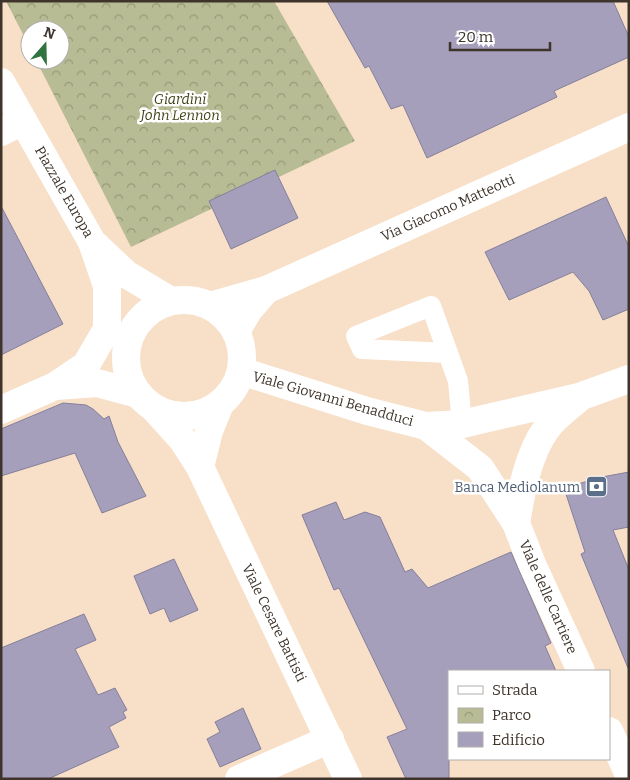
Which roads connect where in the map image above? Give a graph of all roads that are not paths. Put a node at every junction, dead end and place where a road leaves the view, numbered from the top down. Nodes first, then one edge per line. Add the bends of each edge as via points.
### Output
1 (1, 82) edge
2 (12, 127) edge
3 (629, 127) edge
4 (92, 242) junction
5 (266, 290) junction
6 (171, 301) junction
7 (210, 306) junction
8 (236, 331) junction
9 (448, 353) dead end
10 (241, 371) junction
11 (629, 379) edge
12 (55, 386) junction
13 (579, 398) junction
14 (146, 401) junction
15 (220, 404) junction
16 (1, 410) edge
17 (462, 424) junction
18 (426, 426) junction
19 (200, 467) junction
20 (516, 523) junction
21 (581, 670) edge
22 (610, 733) edge
23 (330, 739) junction
24 (629, 775) edge
25 (239, 779) edge
26 (348, 779) edge

1 - 2 street, Piazzale Europa
2 - 4 street, Piazzale Europa
3 - 5 street, Via Giacomo Matteotti
4 - 6 street, Piazzale Europa via 126,274
4 - 12 street via 107,286 107,329 86,365
5 - 7 street, Via Giacomo Matteotti
5 - 8 street, Via Giacomo Matteotti
6 - 7 street via 190,300
6 - 14 street via 153,308 138,322 129,339 126,358 129,377
7 - 8 street via 226,317
8 - 10 street via 242,348
9 - 17 lane via 458,380
10 - 15 street via 238,382
10 - 18 street, Viale Giovanni Benadduci
11 - 13 street, Viale Giovanni Benadduci
12 - 14 street via 97,383
12 - 16 street
13 - 17 street, Viale Giovanni Benadduci
13 - 20 street, Viale delle Cartiere via 547,428 531,458
14 - 15 street via 169,414 187,416 205,413
14 - 19 street, Viale Cesare Battisti via 182,439
15 - 19 street
17 - 18 street, Viale Giovanni Benadduci
18 - 20 street, Viale delle Cartiere via 480,468
19 - 23 street, Viale Cesare Battisti
20 - 21 street, Viale delle Cartiere
22 - 24 street
23 - 25 street
23 - 26 street, Viale Cesare Battisti

